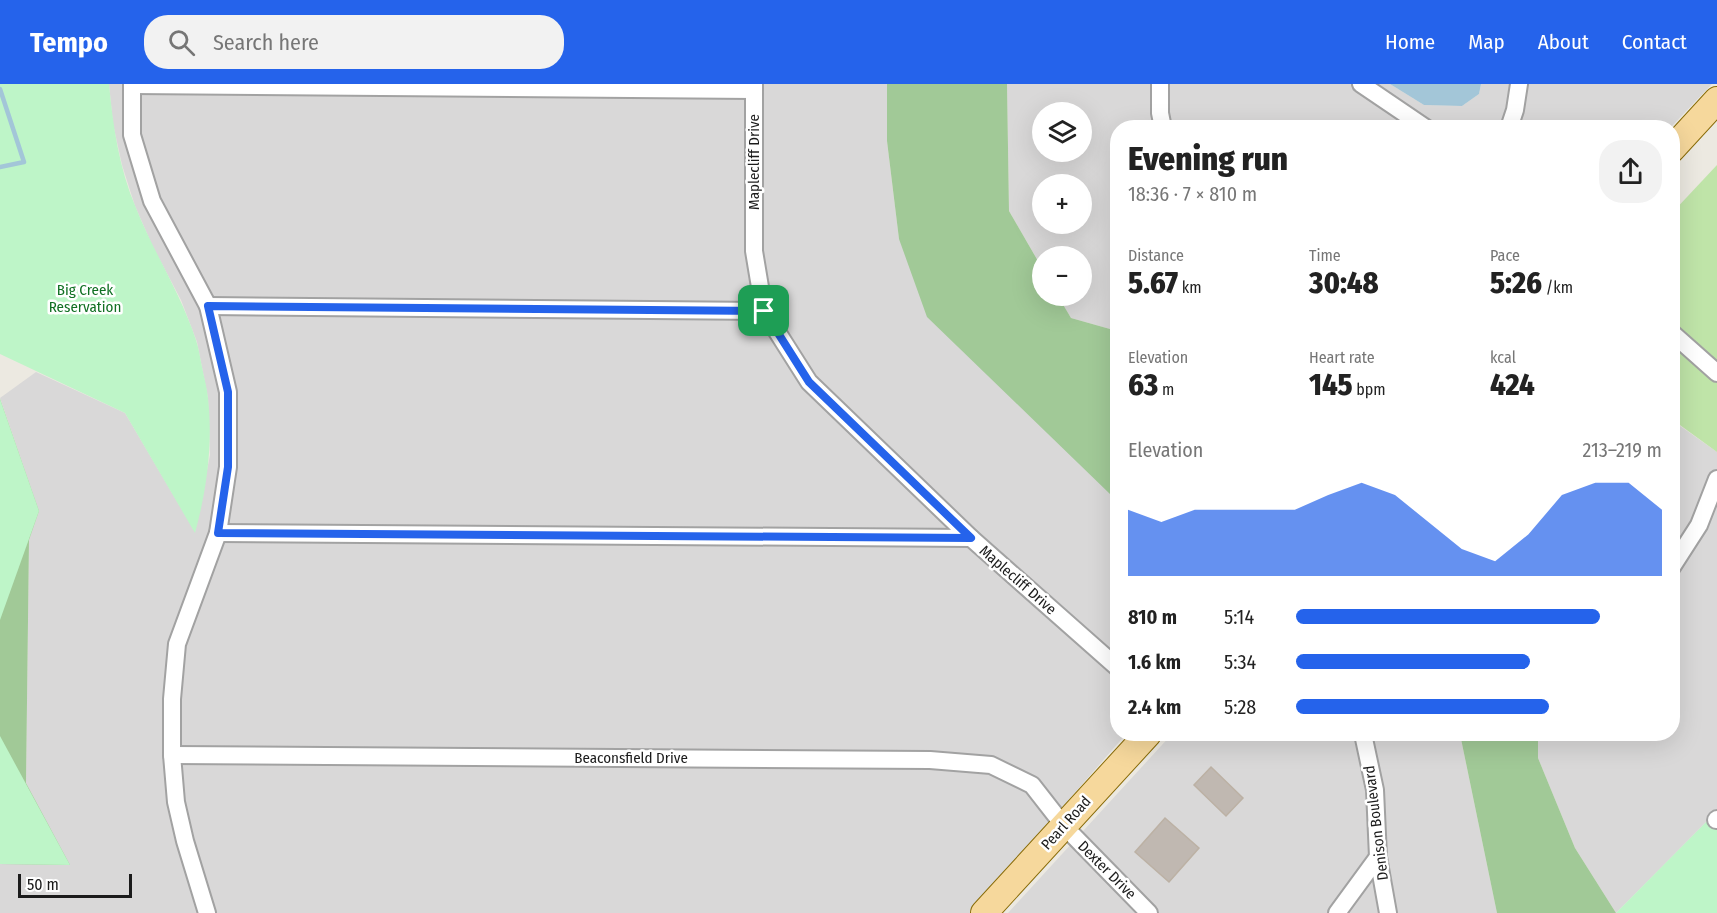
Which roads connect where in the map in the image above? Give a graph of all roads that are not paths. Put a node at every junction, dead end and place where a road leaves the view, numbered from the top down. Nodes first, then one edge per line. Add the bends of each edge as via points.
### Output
1 (132, 84) edge
2 (1160, 84) edge
3 (1361, 84) edge
4 (1519, 84) edge
5 (754, 87) edge
6 (1717, 100) edge
7 (1161, 120) edge
8 (1414, 120) edge
9 (1512, 120) edge
10 (1680, 140) edge
11 (208, 306) junction
12 (764, 311) junction
13 (1680, 340) edge
14 (1717, 373) edge
15 (1717, 479) edge
16 (218, 533) junction
17 (971, 538) junction
18 (1680, 555) edge
19 (1110, 661) edge
20 (1142, 741) edge
21 (1364, 741) edge
22 (172, 755) junction
23 (1064, 826) junction
24 (1378, 857) junction
25 (207, 913) edge
26 (984, 913) edge
27 (1149, 913) edge
28 (1337, 913) edge
29 (1388, 913) edge

1 - 5 street
1 - 11 street via 132,135 152,201
2 - 7 street
3 - 8 street
4 - 9 street
5 - 12 street, Maplecliff Drive via 754,251
6 - 10 main road
11 - 12 street
11 - 16 street via 228,392 228,467
12 - 17 street, Maplecliff Drive via 809,382
13 - 14 street
15 - 18 street via 1699,525
16 - 17 street
16 - 22 street via 177,644
17 - 19 street, Maplecliff Drive
20 - 23 main road, Pearl Road
21 - 24 street, Denison Boulevard via 1375,790
22 - 23 street, Beaconsfield Drive via 940,760 991,765 1032,785
22 - 25 street via 176,802
23 - 26 main road, Pearl Road
23 - 27 street, Dexter Drive
24 - 28 street
24 - 29 street, Denison Boulevard

